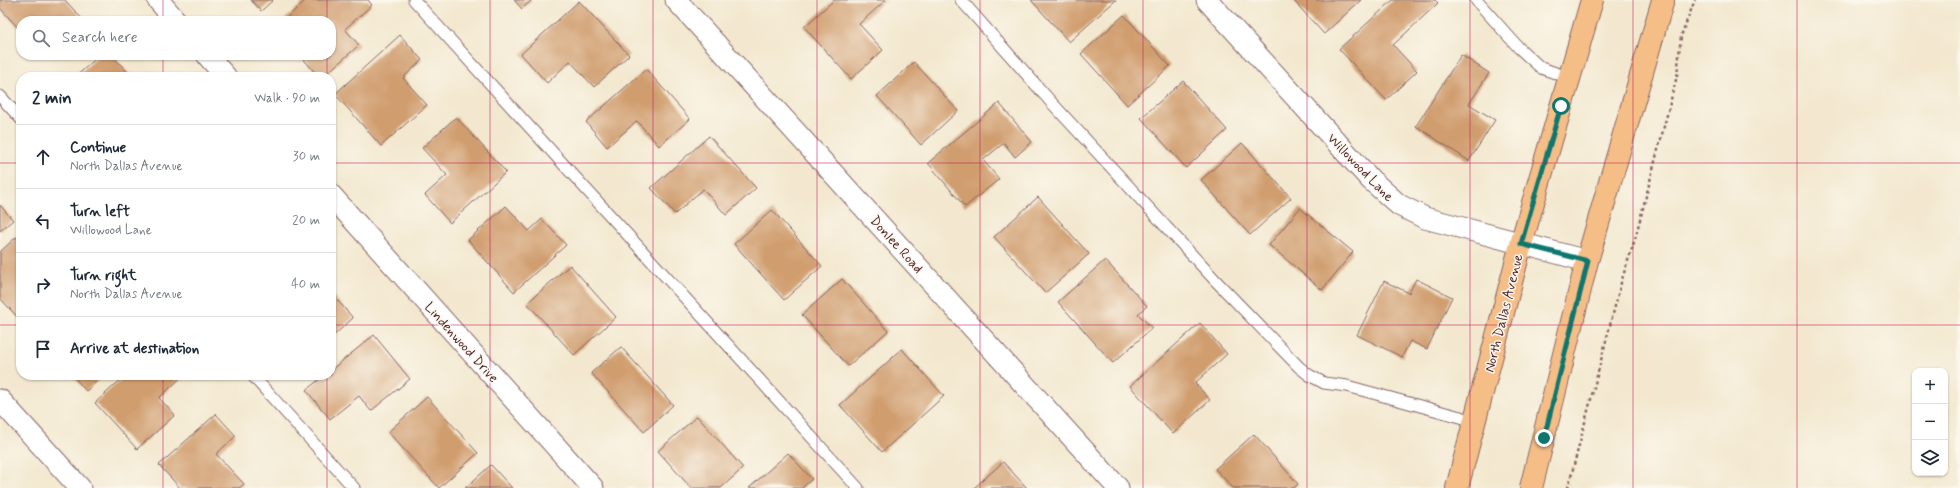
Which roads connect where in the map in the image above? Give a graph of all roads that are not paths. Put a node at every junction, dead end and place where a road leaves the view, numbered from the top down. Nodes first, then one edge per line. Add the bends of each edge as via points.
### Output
1 (158, 0) edge
2 (414, 0) edge
3 (676, 0) edge
4 (961, 0) edge
5 (1207, 0) edge
6 (1476, 0) edge
7 (1592, 0) edge
8 (1663, 0) edge
9 (172, 16) edge
10 (211, 60) edge
11 (222, 72) edge
12 (1570, 78) junction
13 (0, 96) edge
14 (16, 114) edge
15 (336, 201) edge
16 (1521, 244) junction
17 (1588, 261) junction
18 (257, 380) edge
19 (0, 400) edge
20 (1475, 421) junction
21 (80, 488) edge
22 (354, 488) edge
23 (593, 488) edge
24 (858, 488) edge
25 (1118, 488) edge
26 (1457, 488) edge
27 (1531, 488) edge

1 - 9 street
2 - 24 lane
3 - 25 street, Donlee Road
4 - 20 lane via 1051,102 1298,367 1324,383 1347,386
5 - 16 street, Willowood Lane via 1371,180 1399,205 1425,218
6 - 12 lane via 1519,48 1541,68
7 - 12 main road, North Dallas Avenue
8 - 17 main road
10 - 11 street
12 - 16 main road, North Dallas Avenue
13 - 14 lane
15 - 23 street, Lindenwood Drive
16 - 17 street, Willowood Lane
16 - 20 main road, North Dallas Avenue
17 - 27 main road
18 - 22 lane
19 - 21 street
20 - 26 main road, North Dallas Avenue

